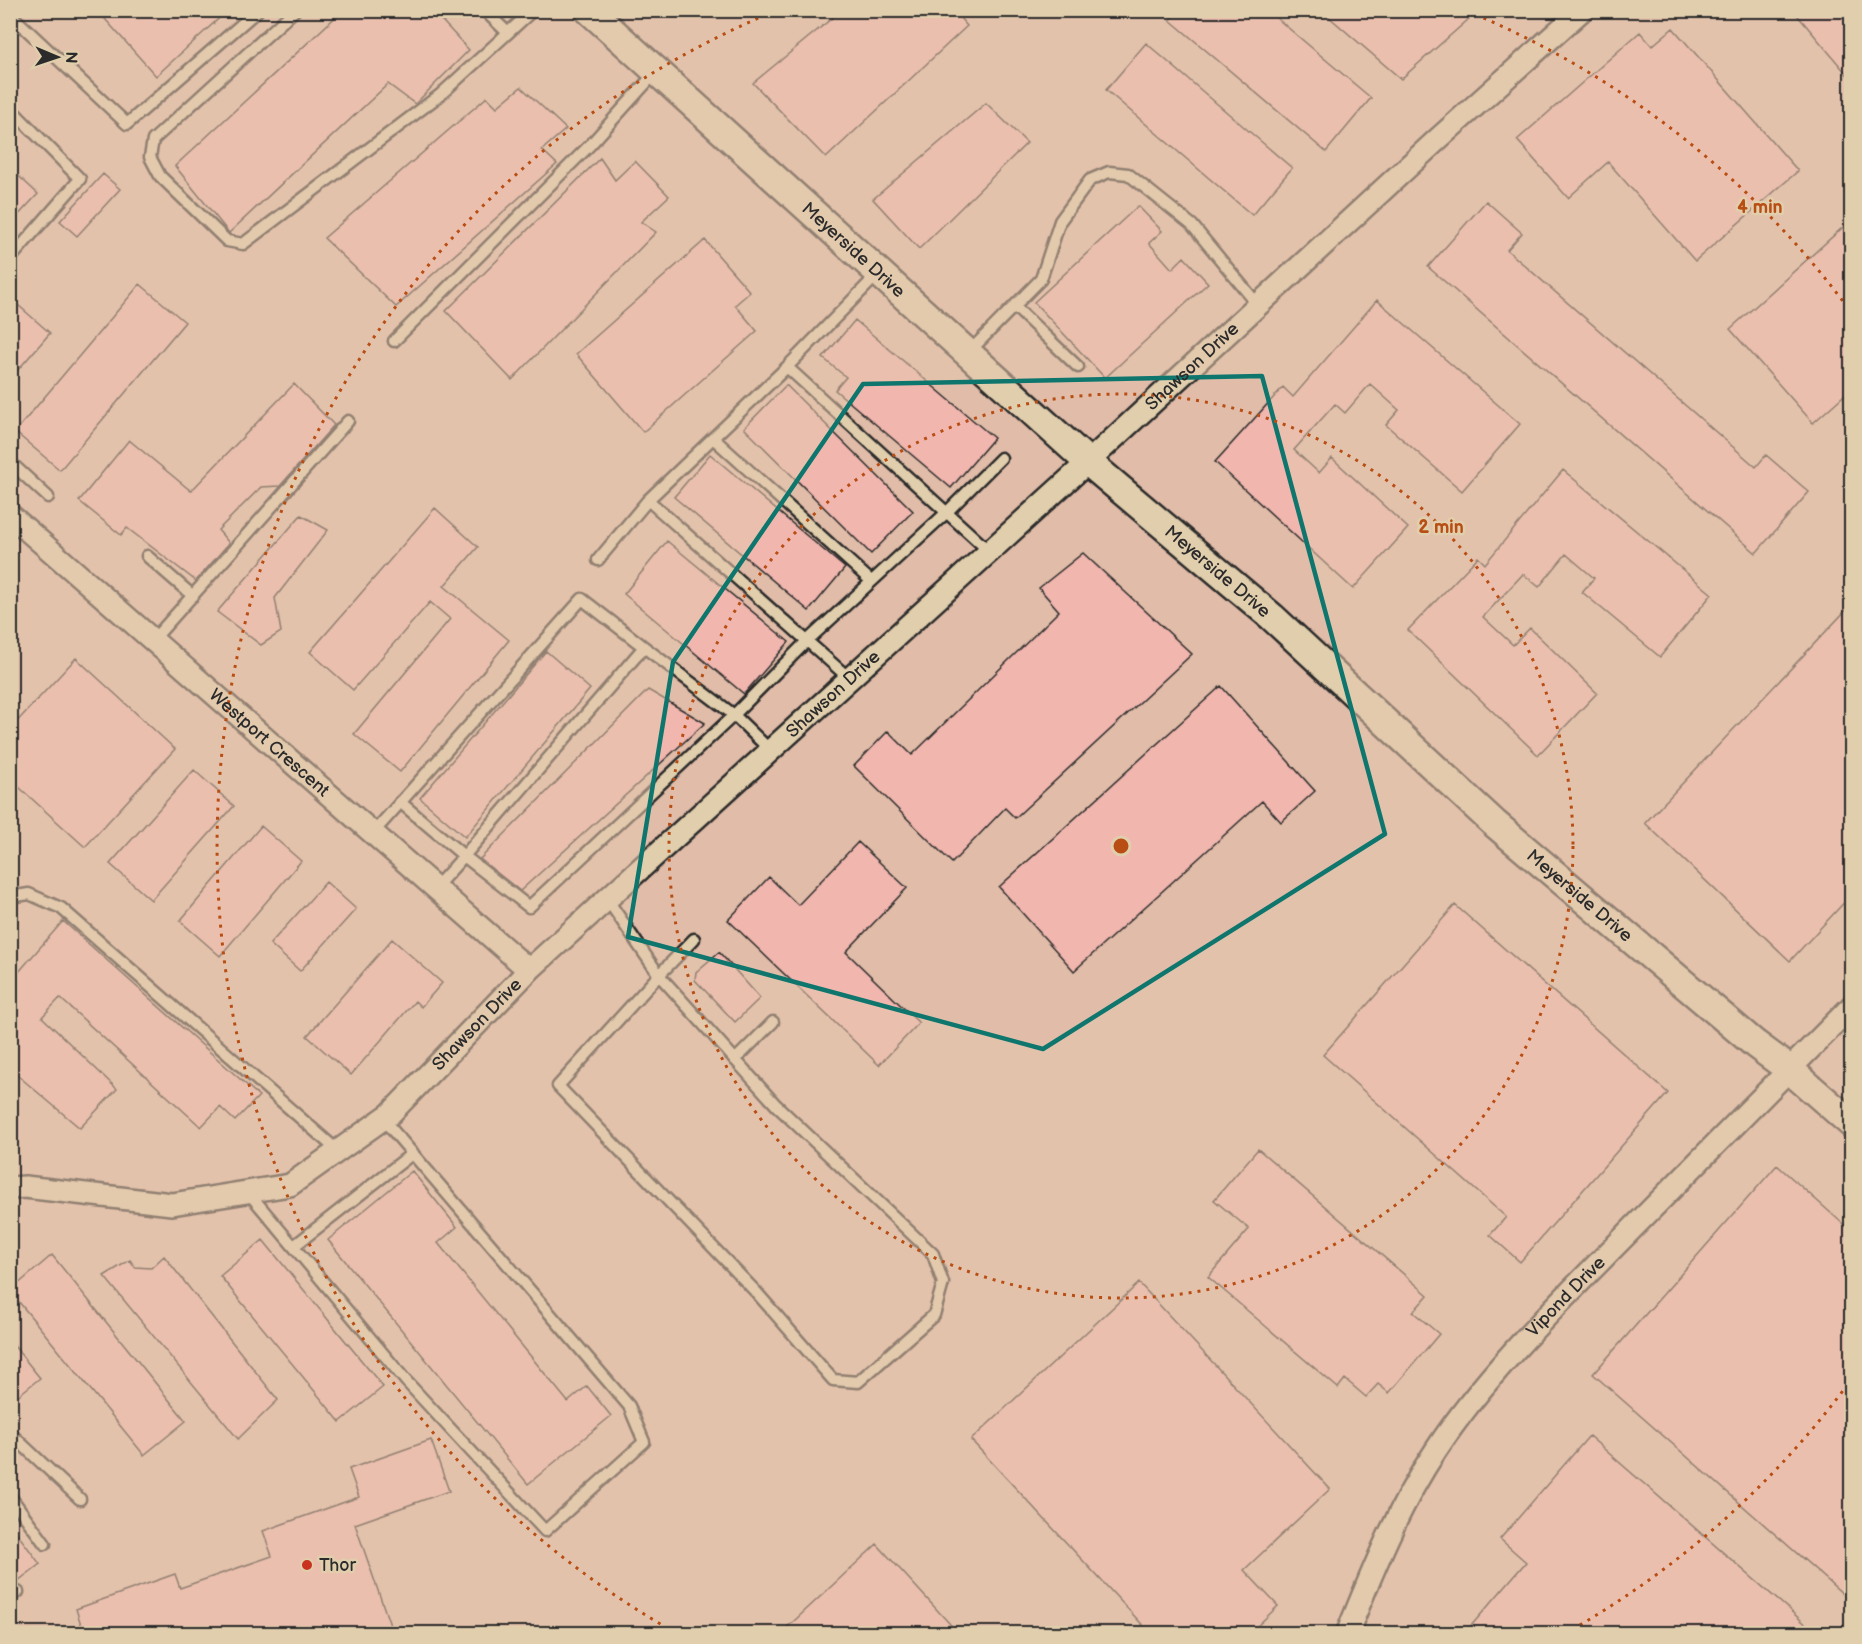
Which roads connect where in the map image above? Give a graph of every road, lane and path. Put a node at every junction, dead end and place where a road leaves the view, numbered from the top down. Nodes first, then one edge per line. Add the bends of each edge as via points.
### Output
1 (258, 10) edge
2 (295, 10) edge
3 (484, 10) edge
4 (533, 10) edge
5 (589, 10) edge
6 (1582, 10) edge
7 (10, 14) edge
8 (508, 33) junction
9 (656, 72) junction
10 (10, 108) edge
11 (10, 260) edge
12 (879, 273) junction
13 (1258, 305) junction
14 (1014, 306) junction
15 (394, 341) dead end
16 (968, 353) junction
17 (787, 367) junction
18 (1078, 367) dead end
19 (348, 421) dead end
20 (713, 438) junction
21 (1001, 458) dead end
22 (10, 462) edge
23 (1088, 462) junction
24 (48, 497) dead end
25 (648, 500) junction
26 (946, 513) junction
27 (10, 515) edge
28 (990, 552) junction
29 (147, 556) dead end
30 (598, 560) dead end
31 (871, 581) junction
32 (193, 596) junction
33 (153, 640) junction
34 (807, 641) junction
35 (644, 647) junction
36 (850, 680) junction
37 (734, 715) junction
38 (770, 750) junction
39 (400, 802) junction
40 (373, 833) junction
41 (464, 856) junction
42 (435, 888) junction
43 (10, 897) edge
44 (607, 899) junction
45 (694, 939) dead end
46 (529, 970) junction
47 (659, 975) junction
48 (1851, 1006) edge
49 (773, 1022) dead end
50 (735, 1059) junction
51 (1789, 1069) junction
52 (383, 1119) junction
53 (1851, 1124) edge
54 (338, 1151) junction
55 (413, 1153) junction
56 (10, 1188) edge
57 (248, 1192) junction
58 (294, 1246) junction
59 (10, 1433) edge
60 (10, 1496) edge
61 (80, 1499) dead end
62 (45, 1544) dead end
63 (1347, 1634) edge

1 - 7 lane via 127,124
2 - 8 lane via 153,140 150,157 160,176 227,241 243,244 440,95
3 - 8 lane
4 - 8 lane
5 - 9 street, Meyerside Drive
6 - 13 street, Shawson Drive
9 - 12 street, Meyerside Drive
9 - 15 lane via 591,144
10 - 11 lane via 80,179
12 - 16 street, Meyerside Drive
12 - 17 lane
13 - 14 lane via 1192,225 1128,174 1109,172 1090,180 1060,221 1041,279
13 - 23 street, Shawson Drive
14 - 16 lane
14 - 18 lane
16 - 23 street, Meyerside Drive
17 - 20 lane
17 - 26 lane
19 - 32 lane
20 - 25 lane
20 - 31 lane
21 - 26 lane
22 - 24 lane
23 - 28 street, Shawson Drive
23 - 51 street, Meyerside Drive via 1250,598 1530,855
25 - 30 lane
25 - 34 lane
26 - 28 lane
26 - 31 lane
27 - 33 street, Westport Crescent
28 - 36 street, Shawson Drive
29 - 32 lane
31 - 34 lane
32 - 33 lane
33 - 40 street, Westport Crescent
34 - 36 lane
34 - 37 lane
35 - 37 lane
35 - 39 lane via 582,599
35 - 41 lane
36 - 38 street, Shawson Drive
37 - 38 lane
37 - 41 lane via 529,907
38 - 44 street, Shawson Drive
39 - 40 lane
39 - 41 lane
40 - 42 street, Westport Crescent
41 - 42 lane
42 - 46 street, Westport Crescent
43 - 54 lane via 29,894 62,908
44 - 46 street, Shawson Drive
44 - 47 lane
45 - 47 lane
46 - 52 street, Shawson Drive
47 - 50 lane
47 - 50 lane via 558,1086 757,1293 833,1380 858,1382 934,1315 943,1283 933,1254 776,1105
48 - 51 street, Vipond Drive
49 - 50 lane
51 - 53 street, Meyerside Drive
51 - 63 street, Vipond Drive via 1560,1303 1473,1398 1414,1485 1388,1535
52 - 54 street, Shawson Drive
52 - 55 lane
54 - 57 street, Shawson Drive via 290,1185
55 - 58 lane
55 - 58 lane via 629,1406 644,1442 545,1531 406,1381
56 - 57 street, Shawson Drive via 172,1204
57 - 58 lane
59 - 61 lane
60 - 62 lane

